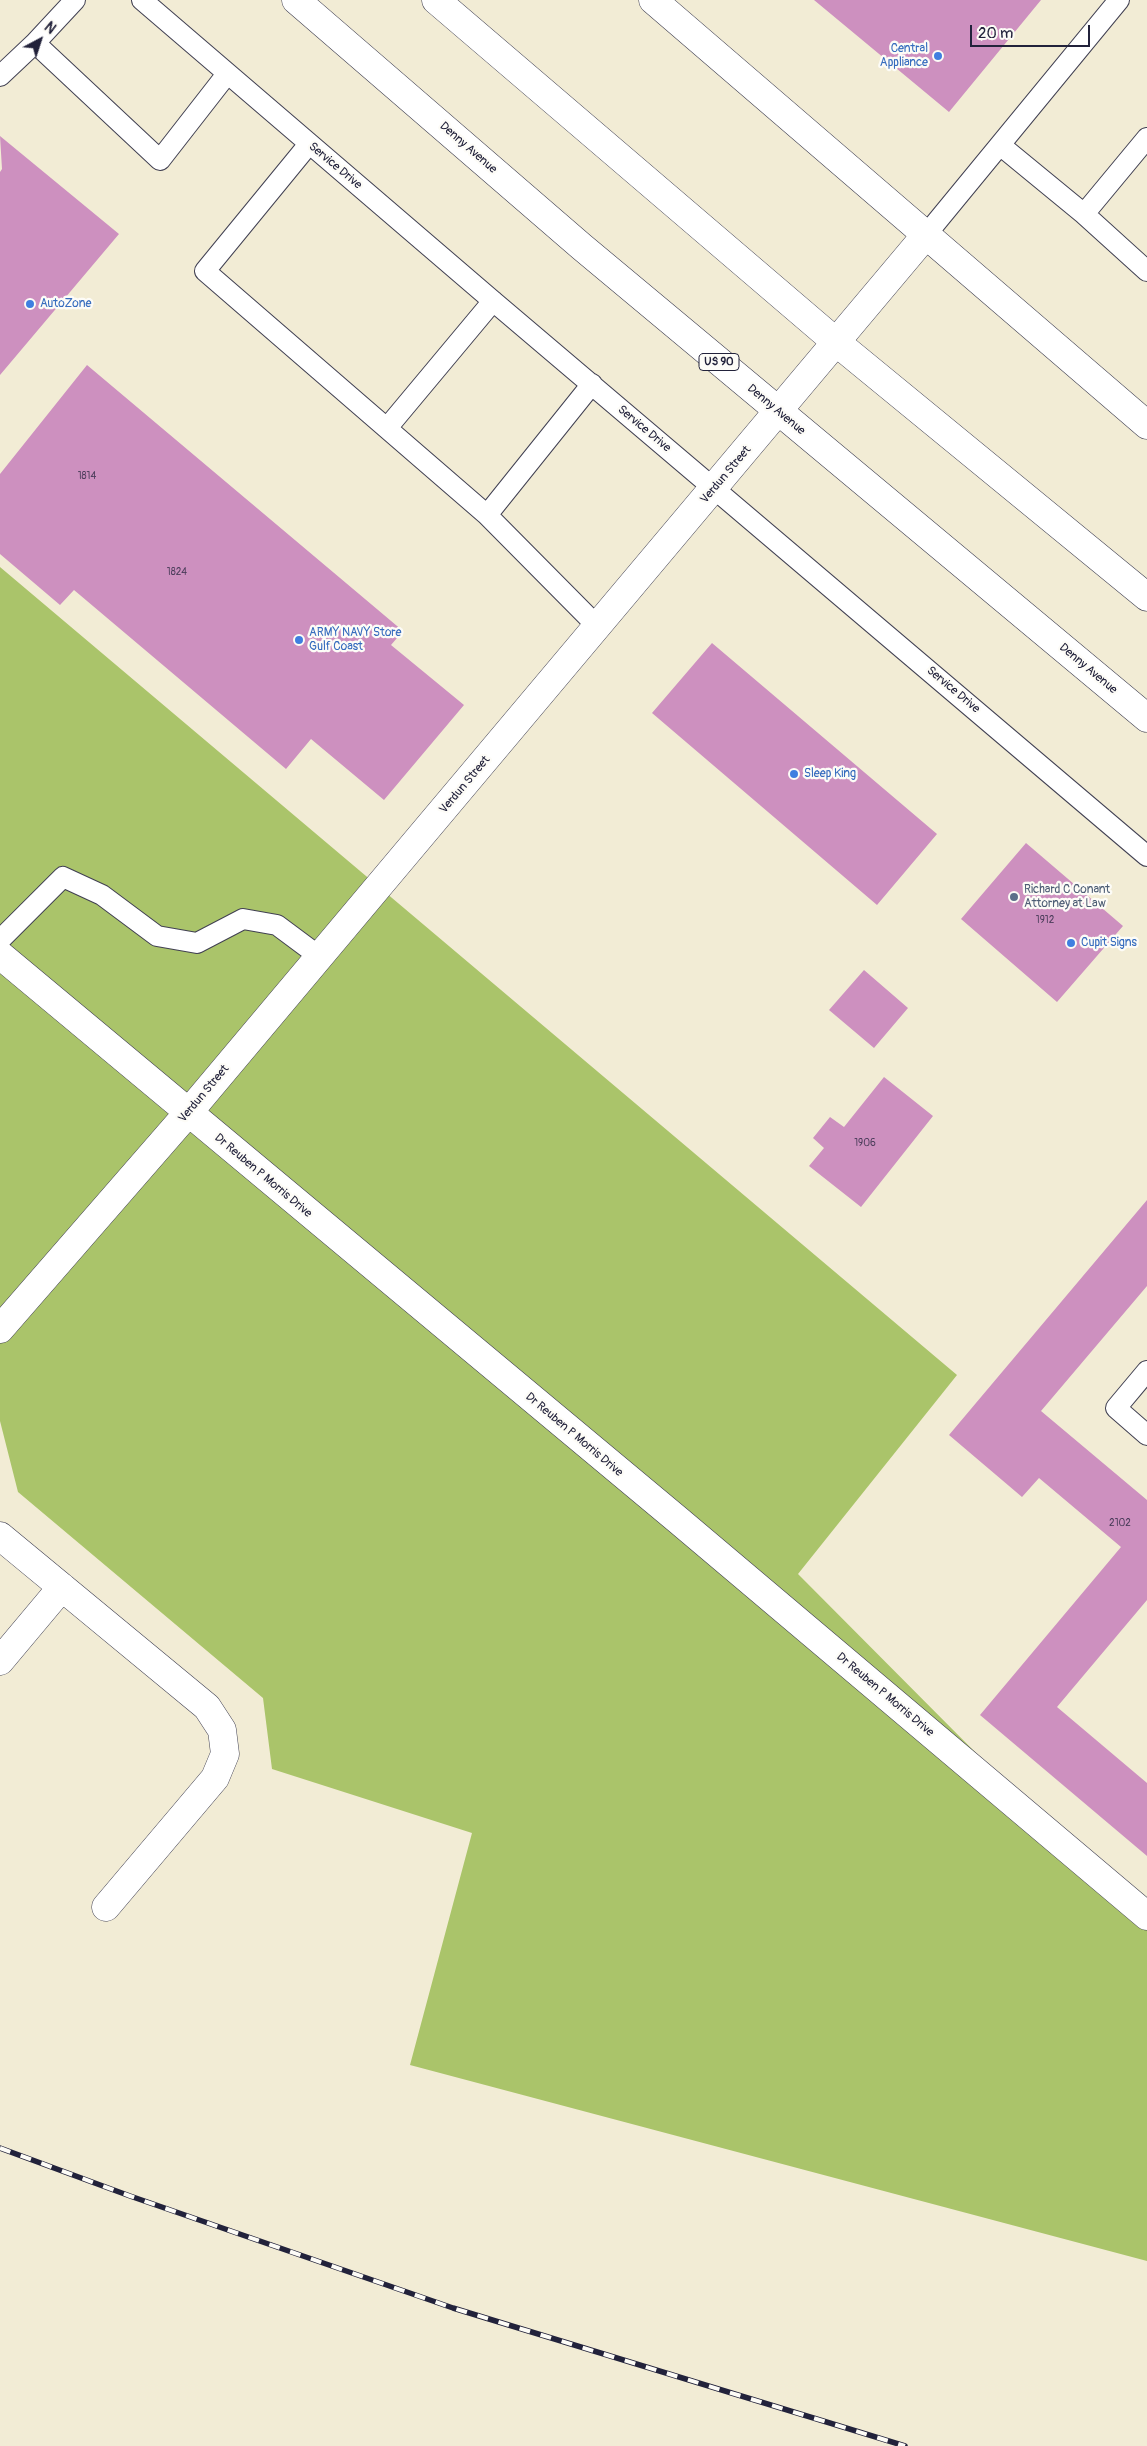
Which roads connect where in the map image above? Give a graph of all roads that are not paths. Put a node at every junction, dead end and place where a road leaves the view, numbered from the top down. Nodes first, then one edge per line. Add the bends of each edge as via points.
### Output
1 (75, 0) edge
2 (142, 0) edge
3 (296, 0) edge
4 (436, 0) edge
5 (653, 0) edge
6 (1119, 0) edge
7 (35, 44) junction
8 (227, 74) junction
9 (0, 76) edge
10 (1147, 138) edge
11 (309, 144) junction
12 (1000, 145) junction
13 (1084, 214) junction
14 (925, 236) junction
15 (1147, 271) edge
16 (493, 301) junction
17 (836, 342) junction
18 (592, 384) junction
19 (778, 412) junction
20 (1147, 425) edge
21 (387, 428) junction
22 (715, 487) junction
23 (487, 514) junction
24 (1147, 597) edge
25 (598, 627) junction
26 (1147, 718) edge
27 (1147, 856) edge
28 (0, 940) edge
29 (0, 955) edge
30 (320, 956) junction
31 (188, 1114) junction
32 (0, 1329) edge
33 (1147, 1371) edge
34 (1147, 1435) edge
35 (0, 1536) edge
36 (62, 1587) junction
37 (0, 1661) edge
38 (106, 1907) dead end
39 (1147, 1916) edge

1 - 7 lane
2 - 8 lane, Service Drive
3 - 19 street, Denny Avenue / US 90
4 - 17 street
5 - 14 street
6 - 12 lane
7 - 8 lane via 160,160
7 - 9 lane
8 - 11 lane, Service Drive
10 - 13 lane
11 - 16 lane, Service Drive
11 - 21 lane via 205,271
12 - 13 lane
12 - 14 lane
13 - 15 lane
14 - 17 street, Verdun Street
14 - 20 street
16 - 18 lane, Service Drive
16 - 21 lane
17 - 19 street, Verdun Street
17 - 24 street
18 - 22 lane, Service Drive
18 - 23 lane
19 - 22 street, Verdun Street
19 - 26 street, Denny Avenue / US 90
21 - 23 lane
22 - 25 street, Verdun Street
22 - 27 lane, Service Drive
23 - 25 lane
25 - 30 street, Verdun Street
28 - 30 lane via 63,877 102,895 157,936 197,943 244,919 277,925
29 - 31 street, Dr Reuben P Morris Drive
30 - 31 street, Verdun Street
31 - 32 street, Verdun Street
31 - 39 street, Dr Reuben P Morris Drive via 678,1520
33 - 34 lane via 1116,1408
35 - 36 street
36 - 37 street
36 - 38 street via 207,1707 222,1730 225,1754 215,1778

